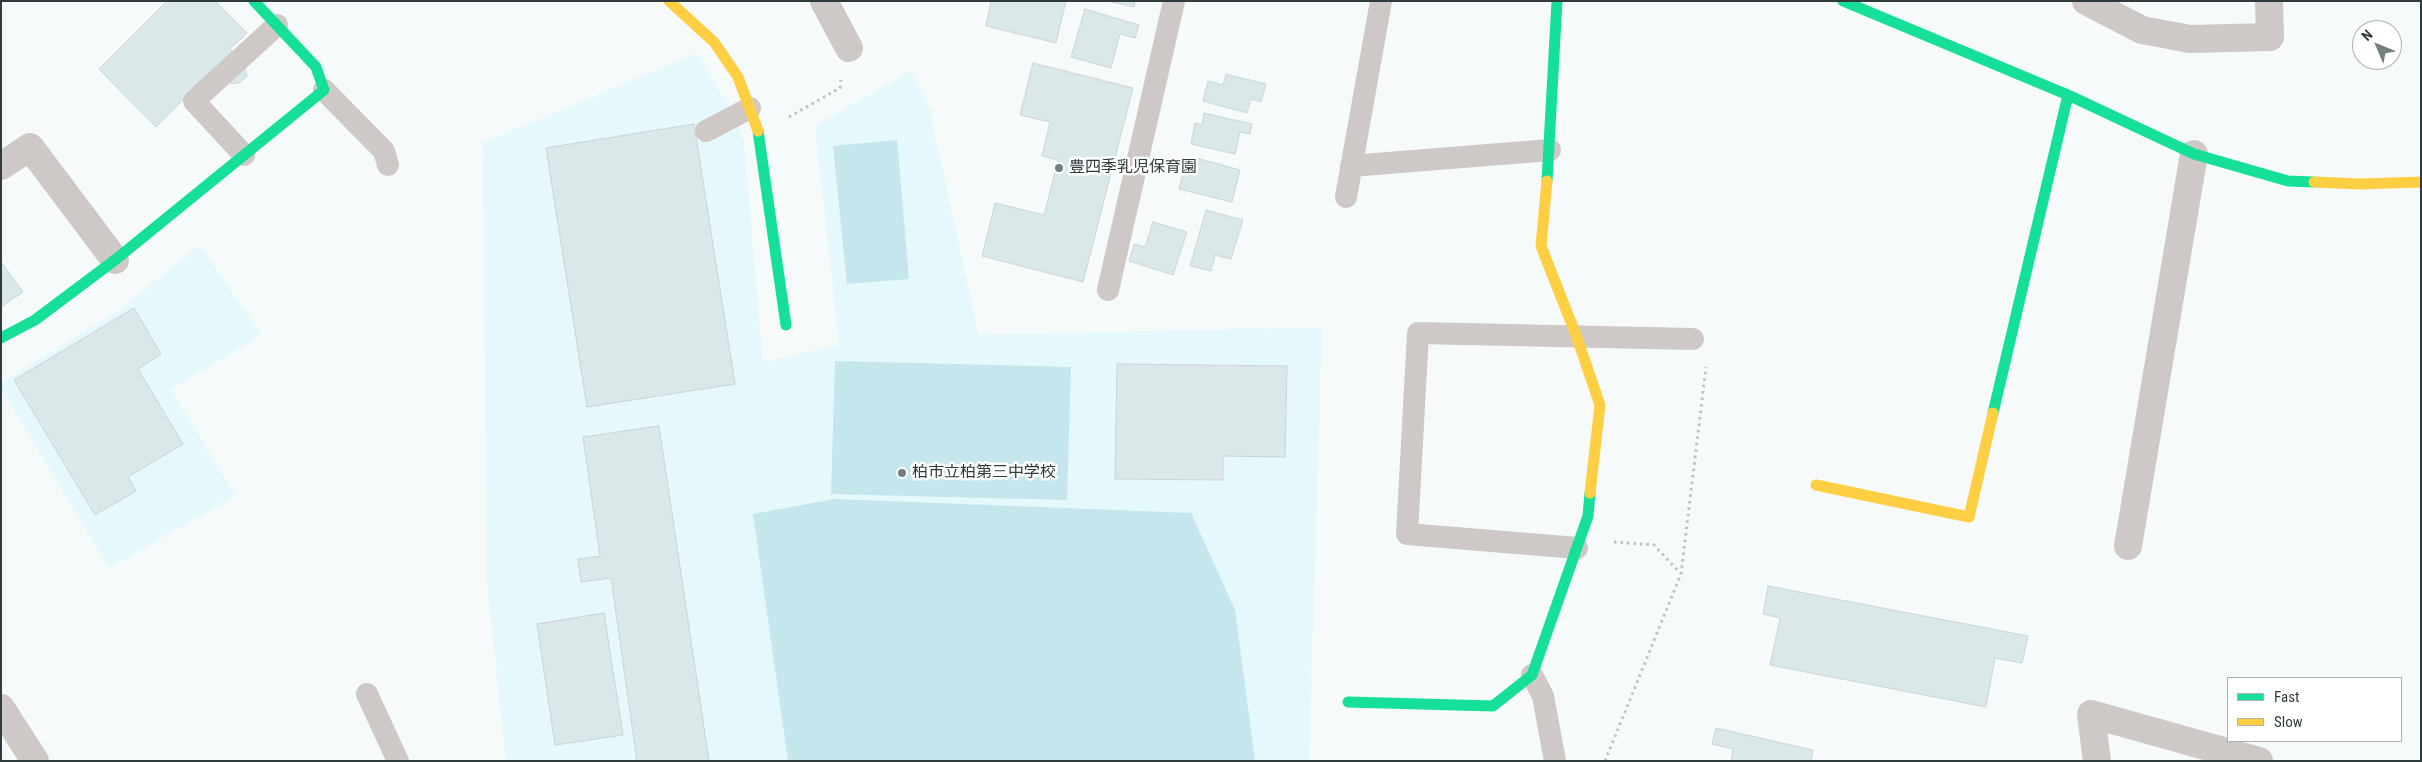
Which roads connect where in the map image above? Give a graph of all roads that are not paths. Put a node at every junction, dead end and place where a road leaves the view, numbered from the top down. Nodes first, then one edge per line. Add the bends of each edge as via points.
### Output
1 (254, 1) edge
2 (669, 1) edge
3 (824, 1) edge
4 (1174, 1) edge
5 (1380, 1) edge
6 (1558, 1) edge
7 (1843, 1) edge
8 (2086, 1) edge
9 (2269, 1) edge
10 (277, 25) junction
11 (849, 48) road end
12 (324, 90) junction
13 (2068, 95) junction
14 (750, 108) junction
15 (706, 131) dead end
16 (1550, 150) junction
17 (2194, 154) junction
18 (244, 155) junction
19 (388, 165) dead end
20 (1, 166) edge
21 (1351, 166) junction
22 (2421, 182) edge
23 (1346, 197) dead end
24 (115, 260) junction
25 (1108, 290) dead end
26 (786, 325) dead end
27 (1576, 335) junction
28 (1, 338) edge
29 (1694, 339) road end
30 (1816, 485) dead end
31 (1579, 544) junction
32 (2128, 546) dead end
33 (1532, 675) junction
34 (367, 694) dead end
35 (1348, 702) dead end
36 (1, 708) edge
37 (35, 761) edge
38 (398, 761) edge
39 (1555, 761) edge
40 (2097, 761) edge
41 (2259, 761) edge

1 - 10 street
2 - 14 street via 714,42 738,77
3 - 11 street
4 - 25 lane
5 - 21 lane
6 - 16 street
7 - 13 street
8 - 9 street via 2142,30 2190,39 2270,37
10 - 12 street via 316,67
10 - 18 lane via 194,102
12 - 18 street
12 - 19 lane via 384,151
13 - 17 street
13 - 30 street via 1969,517
14 - 15 lane
14 - 26 street via 758,128
16 - 21 lane
16 - 27 street via 1541,246
17 - 22 street via 2288,181
17 - 32 street
18 - 24 street
20 - 24 street via 30,147
21 - 23 lane
24 - 28 street via 35,320
27 - 29 lane
27 - 31 street via 1600,405 1588,516
27 - 31 lane via 1418,333 1407,534
31 - 33 street
33 - 35 street via 1493,706
33 - 39 lane via 1542,696
34 - 38 lane
36 - 37 street
40 - 41 street via 2091,714

